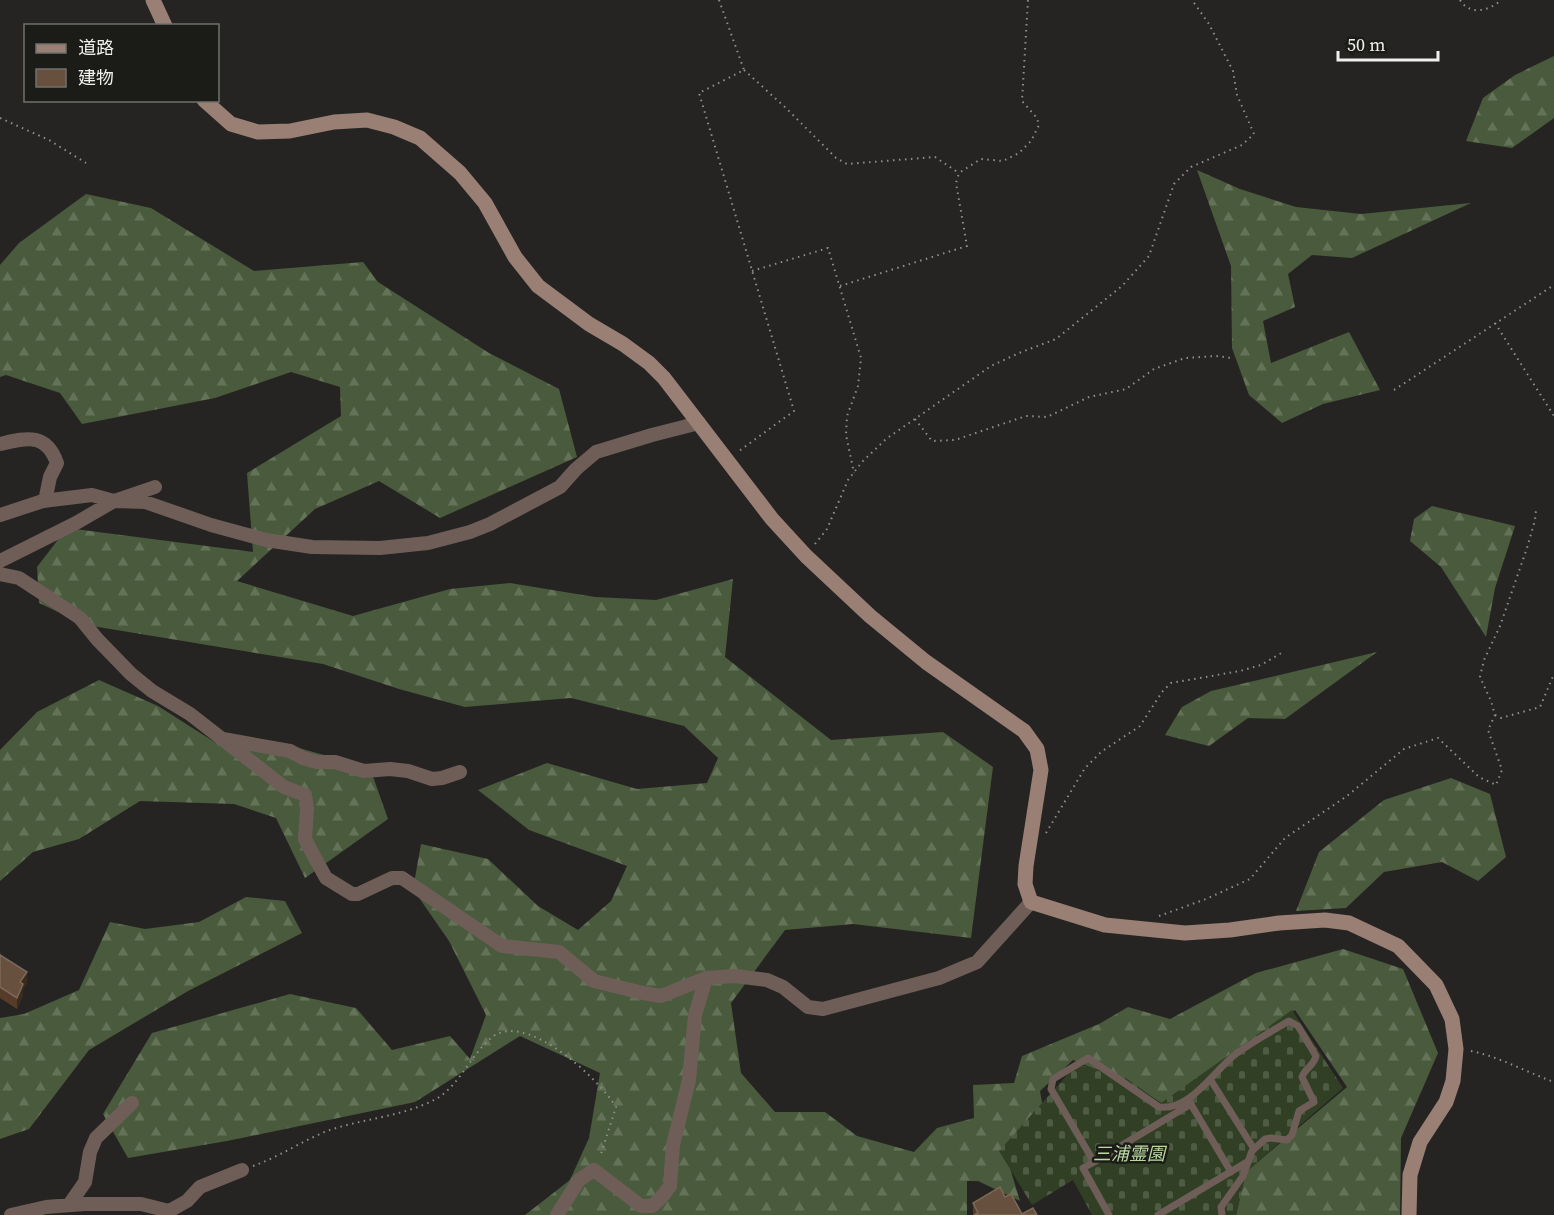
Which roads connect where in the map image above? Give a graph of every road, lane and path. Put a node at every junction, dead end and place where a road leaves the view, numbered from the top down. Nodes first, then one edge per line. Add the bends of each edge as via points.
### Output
1 (153, 0) edge
2 (719, 0) edge
3 (1028, 0) edge
4 (1192, 0) edge
5 (1460, 0) edge
6 (1501, 0) edge
7 (164, 24) edge
8 (744, 70) junction
9 (206, 102) edge
10 (0, 118) edge
11 (86, 164) dead end
12 (959, 172) junction
13 (752, 271) junction
14 (1554, 285) edge
15 (840, 286) junction
16 (1496, 323) junction
17 (1231, 358) dead end
18 (1394, 390) dead end
19 (1554, 416) edge
20 (915, 419) junction
21 (699, 423) junction
22 (0, 444) edge
23 (727, 459) junction
24 (854, 473) junction
25 (155, 487) dead end
26 (45, 501) junction
27 (114, 501) junction
28 (1536, 510) dead end
29 (0, 515) edge
30 (806, 556) junction
31 (0, 561) edge
32 (0, 574) edge
33 (1283, 652) dead end
34 (1554, 674) edge
35 (1495, 715) junction
36 (222, 739) junction
37 (459, 771) dead end
38 (1042, 840) dead end
39 (1031, 902) junction
40 (1143, 928) junction
41 (706, 978) junction
42 (1456, 1049) junction
43 (1210, 1079) junction
44 (1554, 1082) edge
45 (1189, 1101) junction
46 (132, 1103) dead end
47 (1254, 1149) junction
48 (1094, 1162) junction
49 (1247, 1162) junction
50 (242, 1170) joint
51 (594, 1170) junction
52 (1231, 1172) junction
53 (69, 1205) junction
54 (11, 1215) edge
55 (557, 1215) edge
56 (1109, 1215) edge
57 (1158, 1215) edge
58 (1222, 1215) edge
59 (1409, 1215) edge

1 - 7 street
2 - 8 path
3 - 12 path via 1022,101 1039,125 1018,153 1003,161 981,159
4 - 20 path via 1233,71 1237,95 1254,134 1242,145 1191,167 1174,184 1149,256 1122,286 1056,339 991,366
5 - 6 path via 1477,11
8 - 12 path via 847,164 935,157
8 - 13 path via 699,93
9 - 21 street via 231,124 258,132 367,120 420,138 460,173 484,203 515,257 538,286 649,363
10 - 11 path via 49,140
12 - 15 path via 956,183 966,246
13 - 15 path via 828,248
13 - 23 path via 794,411
14 - 16 path
15 - 24 path via 861,358 858,386 847,416 846,435
16 - 18 path
16 - 19 path
17 - 20 path via 1185,358 1154,369 1126,389 1089,397 1047,417 1026,416 956,440 932,441
20 - 24 path via 886,439
21 - 23 street
21 - 27 street via 596,452 560,487 490,524 428,543 380,548 312,547 211,525 152,503
22 - 26 street via 31,439 48,446 57,464
23 - 30 street
24 - 30 path via 827,529
25 - 27 street
26 - 27 street via 92,495
26 - 29 street
27 - 31 street
28 - 35 path via 1527,548 1480,677
30 - 39 street via 926,662 1024,731 1037,749 1041,770 1025,884
32 - 36 street via 20,578 80,618 131,674
33 - 38 path via 1240,671 1171,683 1140,726 1101,752 1085,768
34 - 35 path via 1540,707 1502,718
35 - 40 path via 1488,730 1502,770 1496,785 1479,777 1438,738 1404,749 1347,796 1285,838 1250,879 1154,917
36 - 37 street via 290,751 317,762 335,762 364,771 390,769 442,778
36 - 41 street via 284,787 305,795 305,839 326,878 352,894 392,878 402,878 502,946 559,952 594,981 643,993 661,996
39 - 40 street via 1105,925
39 - 41 street via 977,962 939,978 823,1009 808,1006 767,980
40 - 42 street via 1185,933 1278,922 1350,923 1398,946 1436,985 1452,1019
41 - 51 street via 695,1015 689,1080 673,1145 670,1186 652,1206 641,1206
42 - 44 path via 1507,1062
42 - 59 street via 1446,1102 1420,1142 1410,1175
43 - 45 lane
43 - 47 lane
43 - 47 lane via 1237,1053 1289,1021 1298,1026 1316,1056 1302,1077 1314,1102 1299,1112 1287,1140 1265,1139
45 - 48 lane
45 - 48 lane via 1171,1108 1159,1107 1088,1058 1053,1079 1052,1089
45 - 52 lane
46 - 53 street via 96,1138 85,1182
47 - 49 lane
48 - 56 lane via 1083,1168
49 - 52 lane
49 - 58 lane via 1244,1176 1221,1208
50 - 51 path via 328,1131 432,1101 446,1093 475,1054 503,1031 542,1040 607,1092 616,1107
50 - 53 street via 200,1187 187,1201 169,1211 141,1204
51 - 55 street via 579,1180
52 - 57 lane
53 - 54 street

